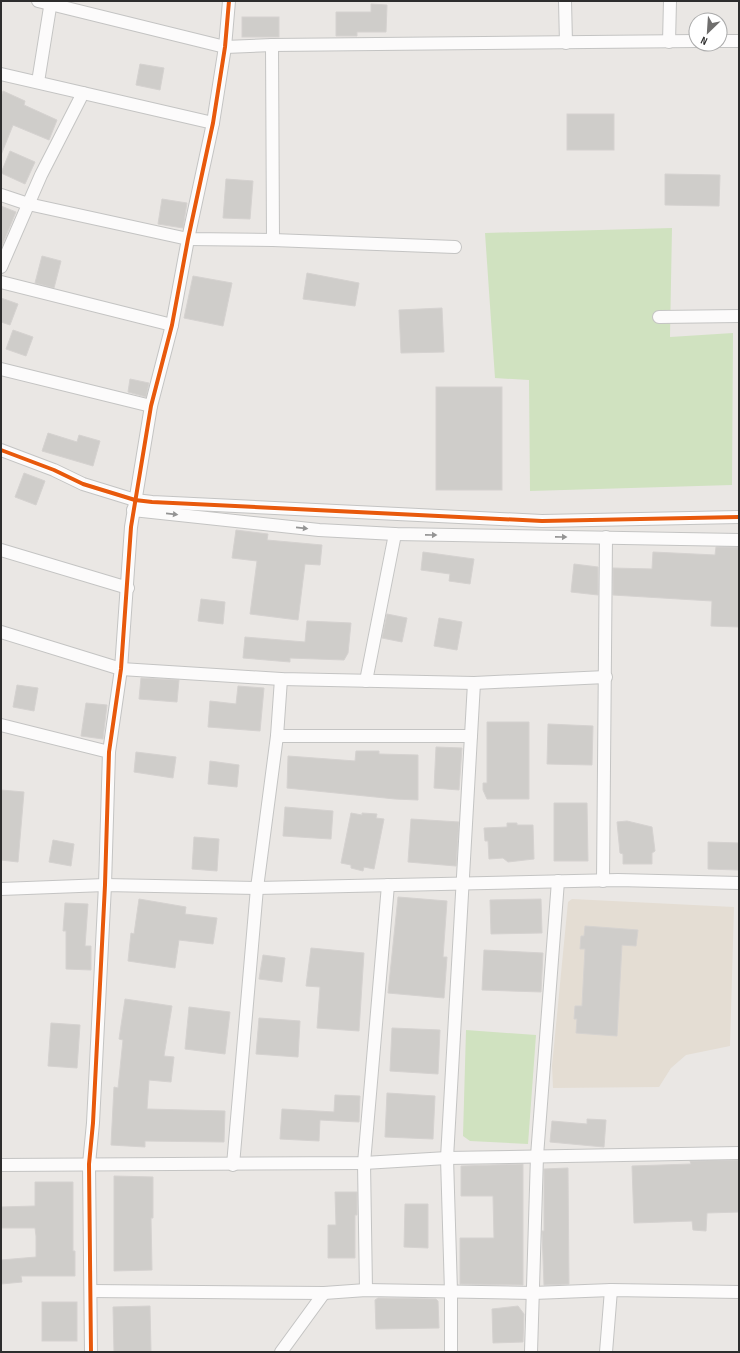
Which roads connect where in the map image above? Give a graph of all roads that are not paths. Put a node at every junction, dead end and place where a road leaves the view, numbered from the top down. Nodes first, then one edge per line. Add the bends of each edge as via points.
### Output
1 (229, 1) edge
2 (565, 1) edge
3 (670, 1) edge
4 (46, 2) edge
5 (728, 41) edge
6 (739, 41) edge
7 (668, 42) junction
8 (688, 42) edge
9 (566, 43) junction
10 (272, 45) junction
11 (225, 47) junction
12 (1, 74) edge
13 (38, 82) junction
14 (83, 93) junction
15 (213, 123) junction
16 (1, 195) edge
17 (28, 204) junction
18 (188, 239) junction
19 (273, 240) junction
20 (455, 247) dead end
21 (1, 267) edge
22 (1, 282) edge
23 (739, 316) edge
24 (659, 317) dead end
25 (172, 325) junction
26 (1, 369) edge
27 (151, 406) junction
28 (1, 450) edge
29 (134, 505) junction
30 (739, 517) edge
31 (395, 534) junction
32 (606, 538) junction
33 (739, 540) edge
34 (1, 550) edge
35 (128, 588) junction
36 (1, 632) edge
37 (121, 669) junction
38 (606, 677) junction
39 (281, 679) junction
40 (366, 681) junction
41 (474, 683) junction
42 (1, 725) edge
43 (277, 736) junction
44 (472, 736) junction
45 (109, 752) junction
46 (603, 880) junction
47 (558, 881) junction
48 (464, 883) junction
49 (739, 883) edge
50 (105, 885) junction
51 (388, 885) junction
52 (257, 888) junction
53 (1, 889) edge
54 (739, 1153) edge
55 (537, 1156) junction
56 (447, 1158) junction
57 (364, 1163) junction
58 (89, 1164) junction
59 (1, 1165) edge
60 (233, 1165) junction
61 (366, 1290) junction
62 (611, 1290) junction
63 (91, 1291) junction
64 (324, 1292) junction
65 (451, 1292) junction
66 (739, 1292) edge
67 (533, 1293) junction
68 (91, 1352) edge
69 (281, 1352) edge
70 (451, 1352) edge
71 (531, 1352) edge
72 (606, 1352) edge

1 - 11 street
2 - 9 street
3 - 7 street
4 - 11 street
4 - 13 street
5 - 6 street
7 - 8 street
7 - 9 street
9 - 10 street
10 - 11 street
10 - 19 street
11 - 15 street
12 - 13 street
13 - 14 street
14 - 15 street
14 - 17 street
15 - 18 street
16 - 17 street
17 - 18 street
17 - 21 street
18 - 19 street
18 - 25 street
19 - 20 street
22 - 25 street
23 - 24 street
25 - 27 street
26 - 27 street
27 - 29 street
28 - 29 street
29 - 30 street via 542,521
29 -> 31 street via 319,530
29 - 35 street
31 -> 32 street
31 - 40 street
32 - 33 street
32 - 38 street
34 - 35 street
35 - 37 street
36 - 37 street
37 - 39 street
37 - 45 street
38 - 41 street
38 - 46 street
39 - 40 street
39 - 43 street
40 - 41 street
41 - 44 street
42 - 45 street
43 - 44 street
43 - 52 street
44 - 48 street
45 - 50 street
46 - 47 street
46 - 49 street
47 - 48 street
47 - 55 street
48 - 51 street
48 - 56 street
50 - 52 street
50 - 53 street
50 - 58 street
51 - 52 street
51 - 57 street
52 - 60 street
54 - 55 street
55 - 56 street
55 - 67 street
56 - 57 street
56 - 65 street
57 - 60 street
57 - 61 street
58 - 59 street
58 - 60 street
58 - 63 street
61 - 64 street
61 - 65 street
62 - 66 street
62 - 67 street
62 - 72 street
63 - 64 street
63 - 68 street
64 - 69 street
65 - 67 street
65 - 70 street
67 - 71 street

